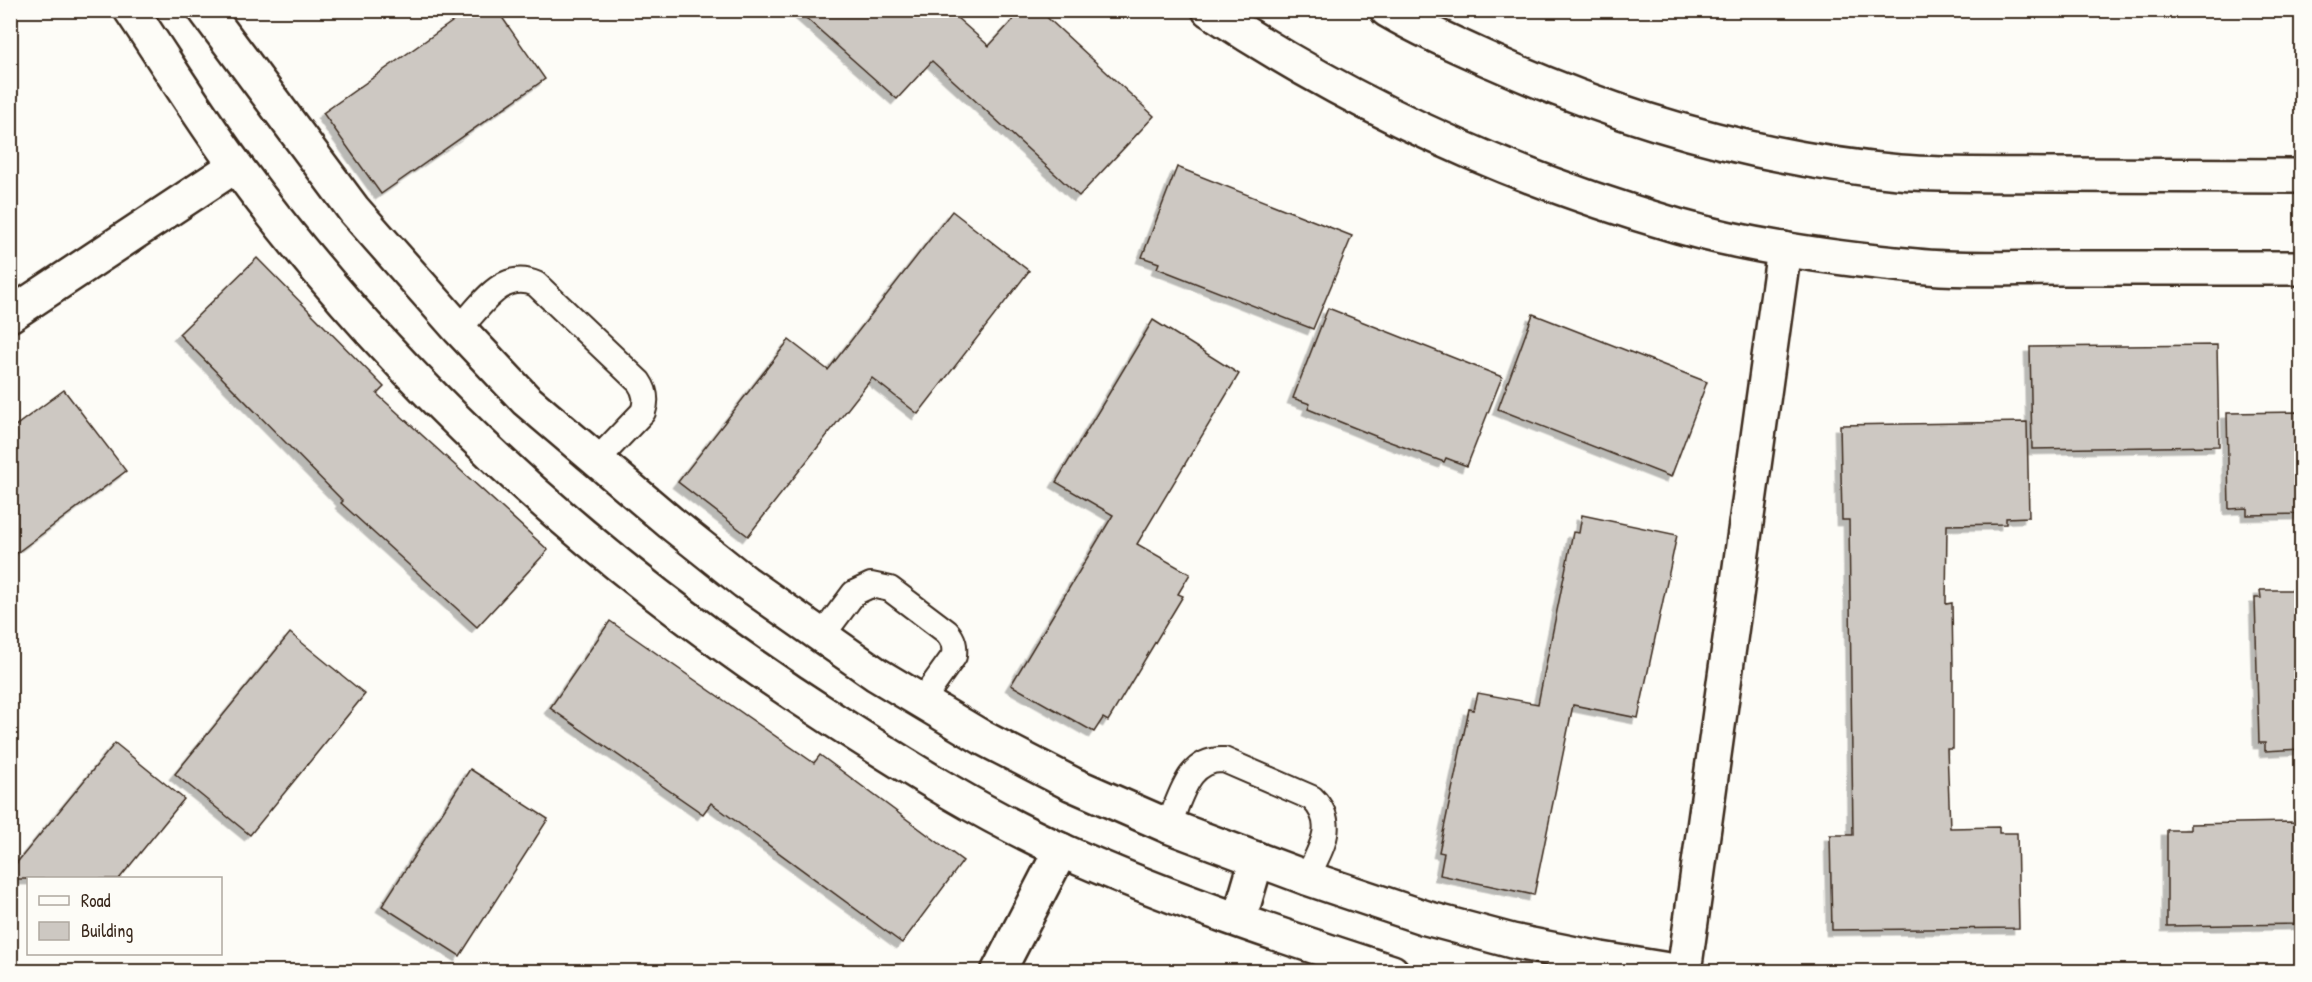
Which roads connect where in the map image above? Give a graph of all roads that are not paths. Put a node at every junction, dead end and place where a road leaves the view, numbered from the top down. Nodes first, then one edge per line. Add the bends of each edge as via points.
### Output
1 (131, 10) edge
2 (205, 10) edge
3 (1209, 10) edge
4 (1387, 10) edge
5 (235, 166) junction
6 (2301, 176) edge
7 (1784, 249) junction
8 (2301, 268) edge
9 (10, 315) edge
10 (459, 329) junction
11 (596, 461) junction
12 (821, 637) junction
13 (921, 702) junction
14 (1168, 826) junction
15 (1060, 850) junction
16 (1257, 859) junction
17 (1307, 878) junction
18 (1239, 920) junction
19 (998, 972) edge
20 (1392, 972) edge
21 (1682, 972) edge

1 - 5 street
2 - 10 street via 354,210
3 - 7 street via 1320,79 1496,163 1680,226
4 - 6 street via 1549,86 1632,117 1717,141 1803,158 1899,172
5 - 9 street
5 - 15 street via 359,318 487,450 560,517 716,640 798,697 967,802
7 - 8 street via 1920,266
7 - 21 street
10 - 11 street via 526,400
10 - 11 lane via 501,284 527,280 536,284 639,382 646,396 643,412
11 - 12 street via 671,524
12 - 13 street
12 - 13 lane via 854,593 871,585 890,589 953,639 954,656
13 - 14 street via 1072,784
14 - 16 street
14 - 17 lane via 1193,771 1213,759 1224,760 1320,805 1326,815 1326,834
15 - 18 street
15 - 19 street
16 - 17 street
16 - 18 street
17 - 21 street via 1426,918 1512,941
18 - 20 street

